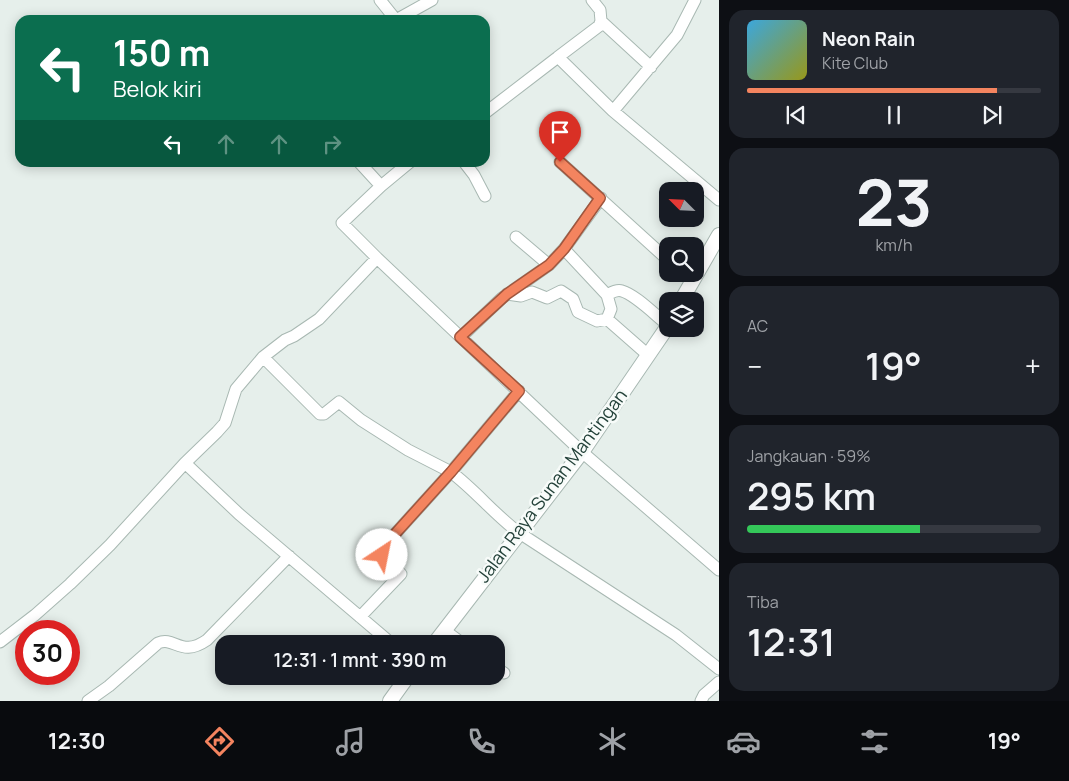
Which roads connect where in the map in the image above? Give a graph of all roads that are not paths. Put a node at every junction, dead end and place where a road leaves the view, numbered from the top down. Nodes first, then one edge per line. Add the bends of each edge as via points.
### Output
1 (380, 0) edge
2 (432, 0) edge
3 (592, 0) edge
4 (694, 0) edge
5 (392, 15) edge
6 (405, 15) edge
7 (601, 21) junction
8 (558, 57) junction
9 (651, 67) junction
10 (490, 109) edge
11 (613, 111) junction
12 (560, 162) dead end
13 (364, 167) edge
14 (404, 167) edge
15 (468, 167) edge
16 (381, 186) junction
17 (485, 196) dead end
18 (600, 198) junction
19 (719, 200) edge
20 (719, 235) edge
21 (516, 237) dead end
22 (564, 249) junction
23 (659, 252) edge
24 (704, 256) edge
25 (377, 258) junction
26 (549, 265) junction
27 (507, 294) junction
28 (607, 295) junction
29 (607, 319) junction
30 (659, 319) edge
31 (460, 337) junction
32 (660, 337) edge
33 (648, 355) junction
34 (263, 357) junction
35 (519, 391) junction
36 (582, 452) junction
37 (185, 463) junction
38 (451, 472) junction
39 (518, 532) junction
40 (289, 556) junction
41 (719, 570) edge
42 (360, 617) junction
43 (444, 630) junction
44 (381, 635) edge
45 (440, 635) edge
46 (451, 635) edge
47 (0, 642) edge
48 (719, 669) edge
49 (719, 682) edge
50 (402, 685) edge
51 (706, 699) edge
52 (88, 701) edge
53 (390, 701) edge

1 - 5 street
2 - 6 street
3 - 7 street via 600,10
4 - 9 street via 677,35
7 - 8 street via 599,26
7 - 9 street
8 - 10 street
8 - 11 street
9 - 11 street
11 - 19 street
12 - 18 street
13 - 16 street
14 - 16 street
15 - 17 street
16 - 25 street via 342,223
18 - 22 street
18 - 23 street
20 - 24 street
21 - 26 street
22 - 26 street
22 - 28 street
25 - 31 street
25 - 34 street via 319,319
26 - 27 street
27 - 29 street via 521,296 532,292 547,298 561,291 573,299 578,312 598,321
27 - 31 street
28 - 29 street via 612,309
28 - 30 street via 622,291
29 - 33 street
31 - 35 street
32 - 33 street, Jalan Raya Sunan Mantingan
33 - 36 street, Jalan Raya Sunan Mantingan
34 - 37 street via 236,389 225,422
34 - 38 street via 320,414 339,402 408,450
35 - 36 street
35 - 38 street
36 - 39 street, Jalan Raya Sunan Mantingan
36 - 41 street
37 - 40 street
37 - 47 street via 77,578
38 - 39 street
38 - 42 street via 383,549 382,555 402,574
39 - 43 street, Jalan Raya Sunan Mantingan
39 - 48 street via 676,635
40 - 42 street
40 - 52 street via 207,640 195,648 158,643
42 - 44 street
43 - 45 street, Jalan Raya Sunan Mantingan
43 - 46 street
49 - 51 street
50 - 53 street

